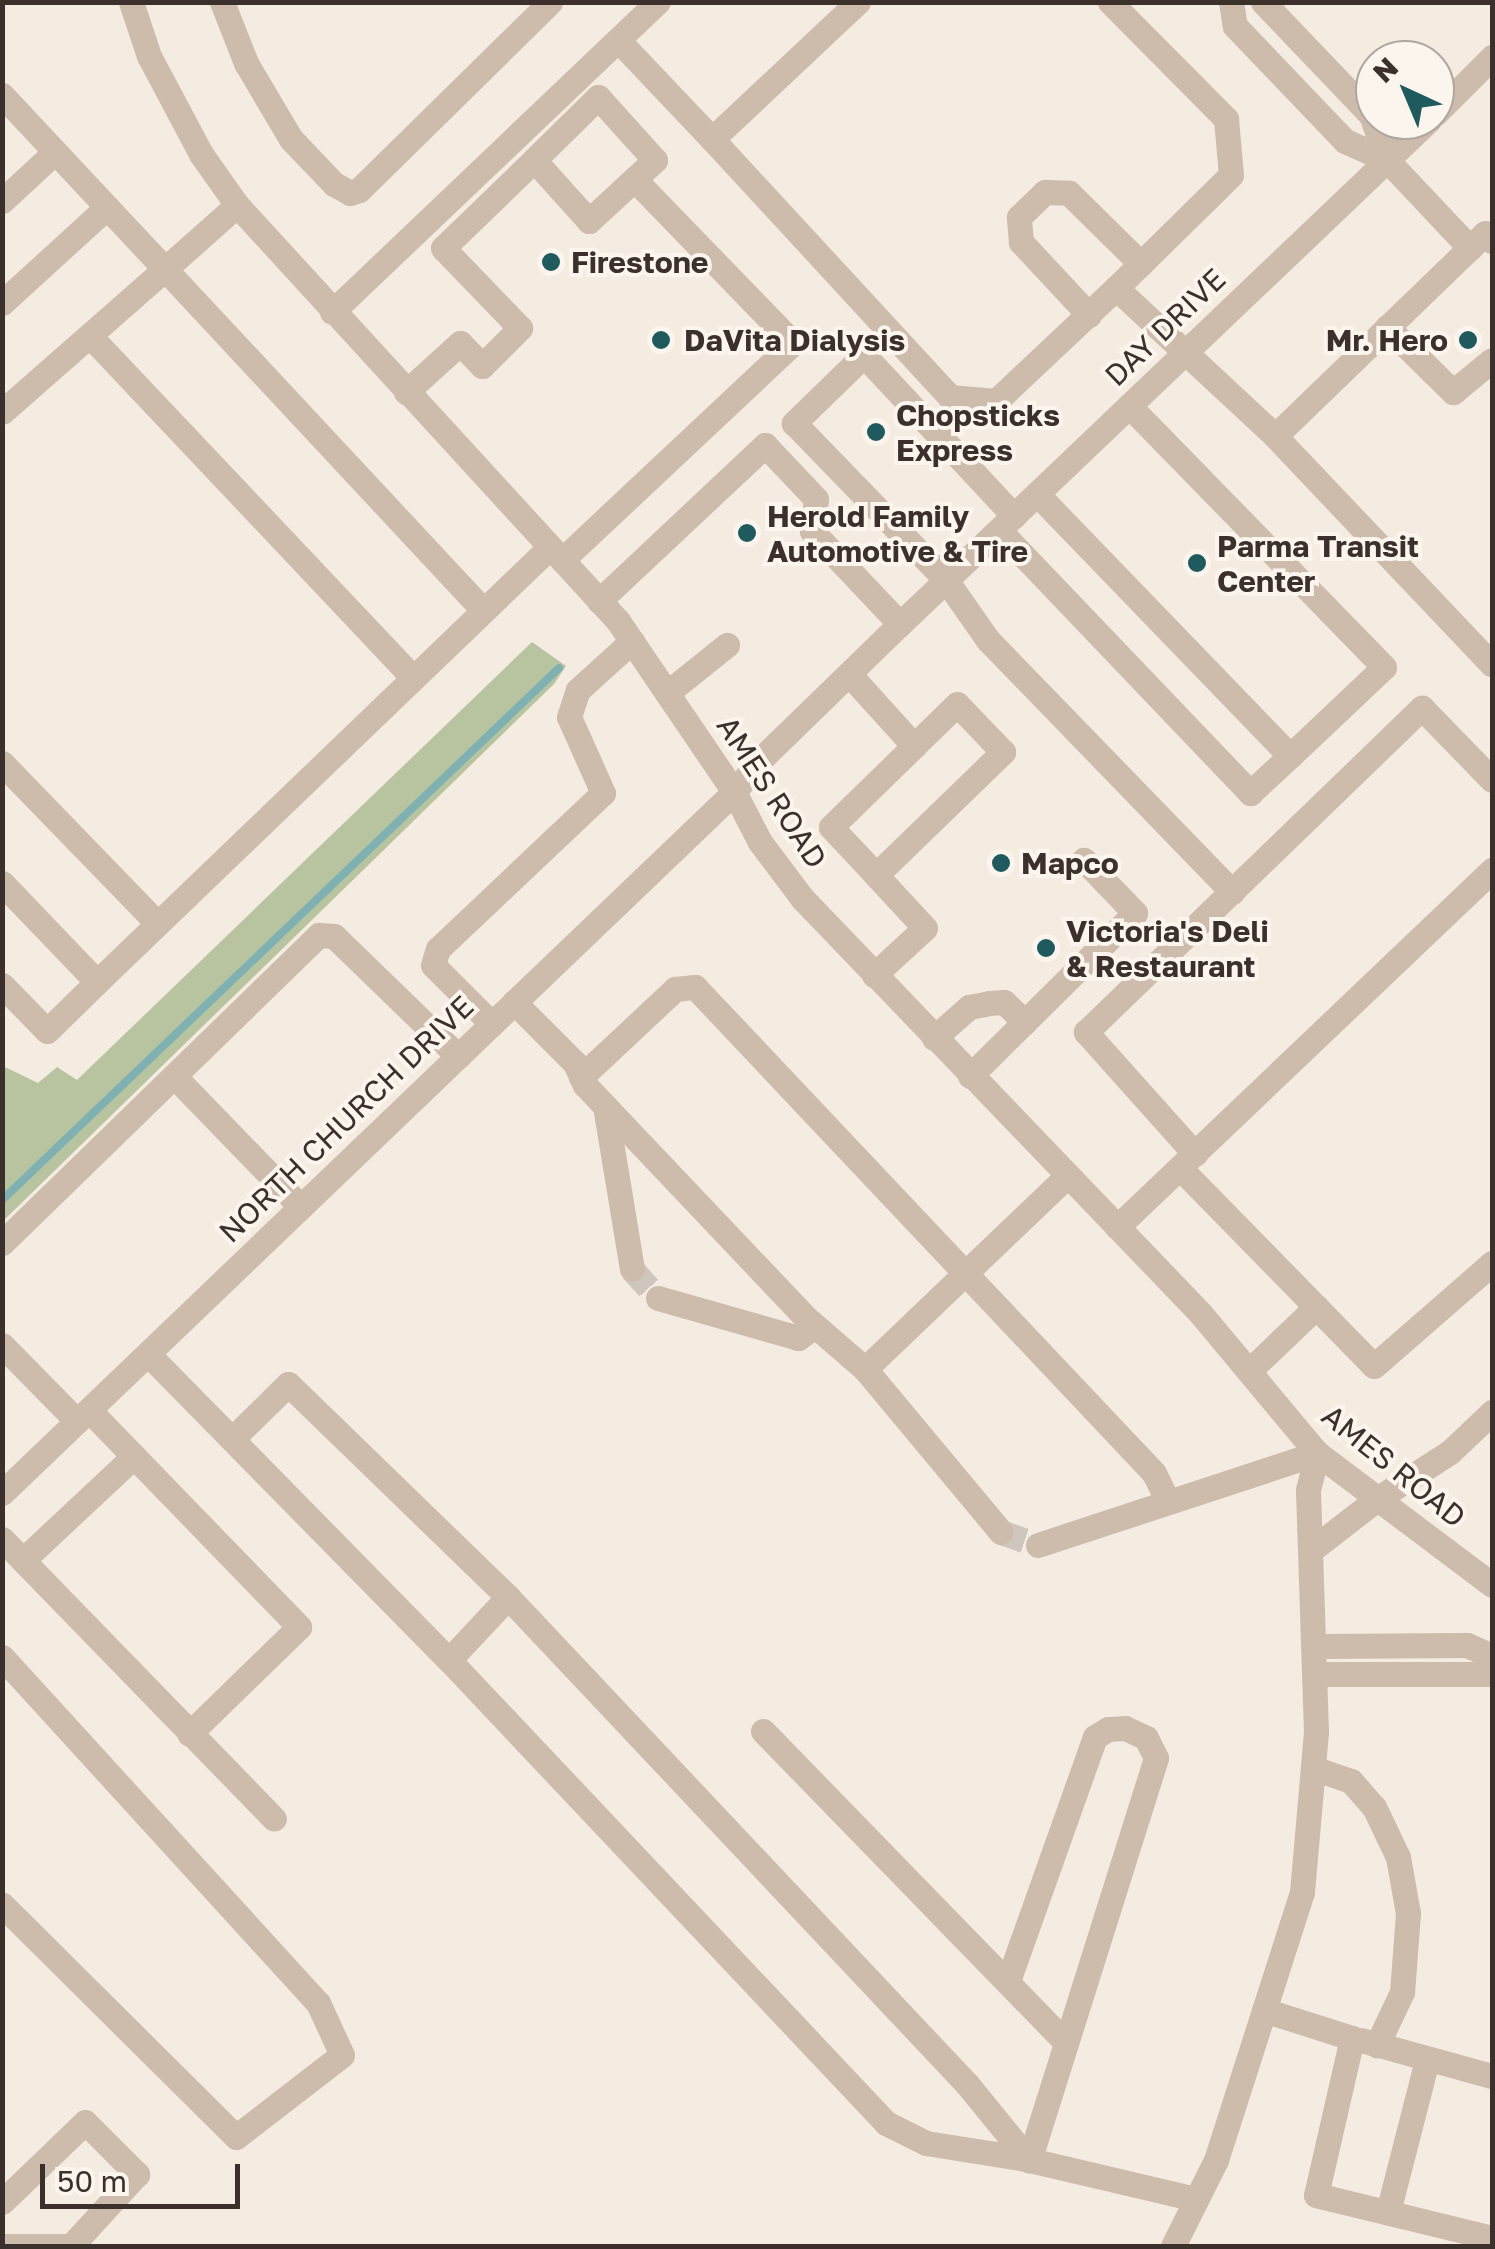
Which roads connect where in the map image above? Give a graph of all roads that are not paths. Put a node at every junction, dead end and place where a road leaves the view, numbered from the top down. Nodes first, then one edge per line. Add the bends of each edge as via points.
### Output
1 (131, 2) edge
2 (222, 2) edge
3 (550, 2) edge
4 (658, 2) edge
5 (858, 2) edge
6 (1110, 2) edge
7 (1231, 2) edge
8 (1263, 2) edge
9 (618, 40) junction
10 (1492, 57) edge
11 (1455, 94) edge
12 (3, 96) edge
13 (712, 139) junction
14 (1408, 140) edge
15 (56, 152) junction
16 (534, 160) junction
17 (1386, 160) junction
18 (634, 179) junction
19 (2, 201) edge
20 (237, 205) junction
21 (107, 208) junction
22 (1481, 244) edge
23 (1141, 264) junction
24 (165, 269) junction
25 (1116, 288) junction
26 (2, 303) edge
27 (332, 312) junction
28 (1089, 314) junction
29 (1387, 327) junction
30 (90, 336) junction
31 (1185, 354) junction
32 (1492, 360) edge
33 (406, 392) junction
34 (1129, 406) junction
35 (2, 412) edge
36 (1276, 436) junction
37 (1038, 495) junction
38 (1006, 523) junction
39 (556, 553) junction
40 (946, 580) junction
41 (600, 600) junction
42 (483, 610) junction
43 (900, 624) junction
44 (632, 641) junction
45 (727, 645) dead end
46 (1492, 665) edge
47 (849, 674) junction
48 (411, 676) junction
49 (667, 693) junction
50 (914, 746) junction
51 (1290, 756) junction
52 (2, 763) edge
53 (1492, 780) edge
54 (734, 792) junction
55 (1084, 860) dead end
56 (1492, 870) edge
57 (876, 875) junction
58 (2, 883) edge
59 (1232, 892) junction
60 (157, 923) junction
61 (874, 976) junction
62 (97, 982) junction
63 (2, 985) edge
64 (514, 1002) junction
65 (1024, 1022) junction
66 (492, 1024) junction
67 (934, 1038) junction
68 (458, 1056) junction
69 (174, 1076) junction
70 (581, 1076) junction
71 (970, 1076) junction
72 (605, 1106) junction
73 (1188, 1161) junction
74 (1067, 1176) junction
75 (301, 1206) junction
76 (1117, 1227) junction
77 (2, 1243) edge
78 (1492, 1263) edge
79 (632, 1270) tunnel mouth
80 (966, 1272) junction
81 (658, 1298) tunnel mouth
82 (1316, 1307) junction
83 (816, 1326) junction
84 (2, 1345) edge
85 (148, 1354) junction
86 (864, 1369) junction
87 (1249, 1371) junction
88 (1492, 1412) edge
89 (83, 1415) junction
90 (232, 1439) junction
91 (1317, 1453) junction
92 (134, 1456) junction
93 (2, 1493) edge
94 (1377, 1499) junction
95 (1166, 1500) junction
96 (1001, 1532) tunnel mouth
97 (2, 1539) edge
98 (1038, 1545) tunnel mouth
99 (1311, 1550) junction
100 (23, 1560) junction
101 (1492, 1584) edge
102 (508, 1597) junction
103 (1314, 1646) junction
104 (1492, 1656) edge
105 (2, 1658) edge
106 (450, 1660) junction
107 (1315, 1674) junction
108 (1492, 1674) edge
109 (763, 1731) dead end
110 (189, 1734) junction
111 (1313, 1768) junction
112 (274, 1819) dead end
113 (2, 1905) edge
114 (1008, 1981) junction
115 (1264, 2010) junction
116 (1352, 2038) junction
117 (1064, 2042) junction
118 (1378, 2045) junction
119 (1426, 2060) junction
120 (1492, 2076) edge
121 (1029, 2160) junction
122 (1196, 2199) junction
123 (2, 2202) edge
124 (1388, 2212) junction
125 (1492, 2238) edge
126 (2, 2246) edge
127 (1172, 2246) edge

1 - 20 street, AMES ROAD via 148,56 200,154
2 - 3 street via 246,63 291,138 350,194
4 - 9 street
5 - 13 street
6 - 23 street via 1226,119 1231,175
7 - 17 street via 1235,26 1345,141
8 - 17 street via 1371,114
9 - 13 street
9 - 27 street
10 - 11 street
12 - 15 street
13 - 28 street via 950,397 996,402
14 - 17 street, DAY DRIVE
15 - 19 street
15 - 21 street
16 - 18 street via 589,220
16 - 18 street via 598,97 655,160
16 - 33 street via 442,248 520,328 482,366 460,343
17 - 22 street
17 - 31 street, DAY DRIVE
18 - 39 street via 792,343
20 - 24 street
20 - 27 street, AMES ROAD
21 - 24 street
21 - 26 street
22 - 29 street
23 - 25 street
23 - 28 street via 1069,193 1045,192 1019,217 1021,242
24 - 30 street
24 - 42 street
25 - 28 street
25 - 31 street
27 - 33 street, AMES ROAD
29 - 32 street via 1453,392
29 - 36 street
30 - 35 street
30 - 48 street
31 - 34 street, DAY DRIVE
31 - 36 street
33 - 39 street, AMES ROAD
34 - 37 street, DAY DRIVE
34 - 51 street via 1384,668
36 - 46 street
37 - 38 street, DAY DRIVE
37 - 51 street
38 - 40 street, DAY DRIVE
38 - 40 street via 864,355 794,422
38 - 51 street via 1250,793
39 - 41 street, AMES ROAD
39 - 42 street
40 - 43 street, DAY DRIVE
40 - 59 street via 988,640
41 - 43 street via 765,444 816,499 812,530
41 - 44 street, AMES ROAD
42 - 48 street
43 - 47 street, DAY DRIVE
44 - 49 street, AMES ROAD
44 - 66 street via 578,690 569,717 603,793 438,949 433,965
45 - 49 street
47 - 50 street
47 - 54 street, DAY DRIVE
48 - 60 street
49 - 54 street, AMES ROAD
50 - 57 street via 830,828
50 - 57 street via 957,704 1003,752
52 - 60 street
53 - 59 street via 1422,708
54 - 61 street, AMES ROAD via 760,842 802,898
54 - 64 street, NORTH CHURCH DRIVE
55 - 65 street via 1135,913
56 - 73 street
57 - 61 street via 925,928
58 - 62 street
59 - 73 street via 1086,1032
60 - 62 street
61 - 67 street, AMES ROAD
62 - 63 street via 47,1032
64 - 66 street, NORTH CHURCH DRIVE
64 - 70 street
65 - 67 street via 1004,1002 989,1003 969,1007
65 - 71 street
66 - 68 street, NORTH CHURCH DRIVE
67 - 71 street, AMES ROAD
68 - 69 street via 334,936 319,935
68 - 75 street, NORTH CHURCH DRIVE
69 - 75 street
69 - 77 street
70 - 72 street
70 - 80 street via 675,989 695,987
71 - 74 street, AMES ROAD
72 - 79 street
72 - 83 street
73 - 76 street
73 - 82 street
74 - 76 street, AMES ROAD
74 - 80 street
75 - 85 street, NORTH CHURCH DRIVE
76 - 87 street, AMES ROAD
78 - 82 street via 1374,1366
80 - 86 street
80 - 95 street via 1154,1473
81 - 83 street via 798,1338
82 - 87 street
83 - 86 street
84 - 89 street
85 - 89 street, NORTH CHURCH DRIVE
85 - 90 street
86 - 96 street
87 - 91 street, AMES ROAD
88 - 94 street via 1450,1452
89 - 92 street
89 - 93 street, NORTH CHURCH DRIVE
90 - 102 street via 288,1384
90 - 106 street
91 - 94 street, AMES ROAD
91 - 95 street
91 - 99 street via 1308,1490
92 - 100 street
92 - 110 street via 299,1627
94 - 99 street
94 - 101 street, AMES ROAD
95 - 98 street
97 - 100 street
99 - 103 street
100 - 110 street
102 - 106 street
102 - 121 street via 967,2084
103 - 104 street via 1467,1645
103 - 107 street
105 - 113 street via 318,2003 342,2055 236,2138
106 - 121 street via 886,2123 926,2143
107 - 108 street
107 - 111 street
109 - 114 street
110 - 112 street
111 - 115 street via 1302,1892
111 - 118 street via 1352,1781 1374,1807 1398,1857 1408,1913 1402,1992
114 - 117 street
114 - 117 street via 1094,1736 1125,1728 1146,1738 1156,1758
115 - 116 street
115 - 122 street via 1216,2160
116 - 118 street
116 - 124 street via 1316,2195
117 - 121 street
118 - 119 street
119 - 120 street
119 - 124 street
121 - 122 street
122 - 127 street
123 - 126 street via 86,2122 137,2174 70,2246
124 - 125 street

